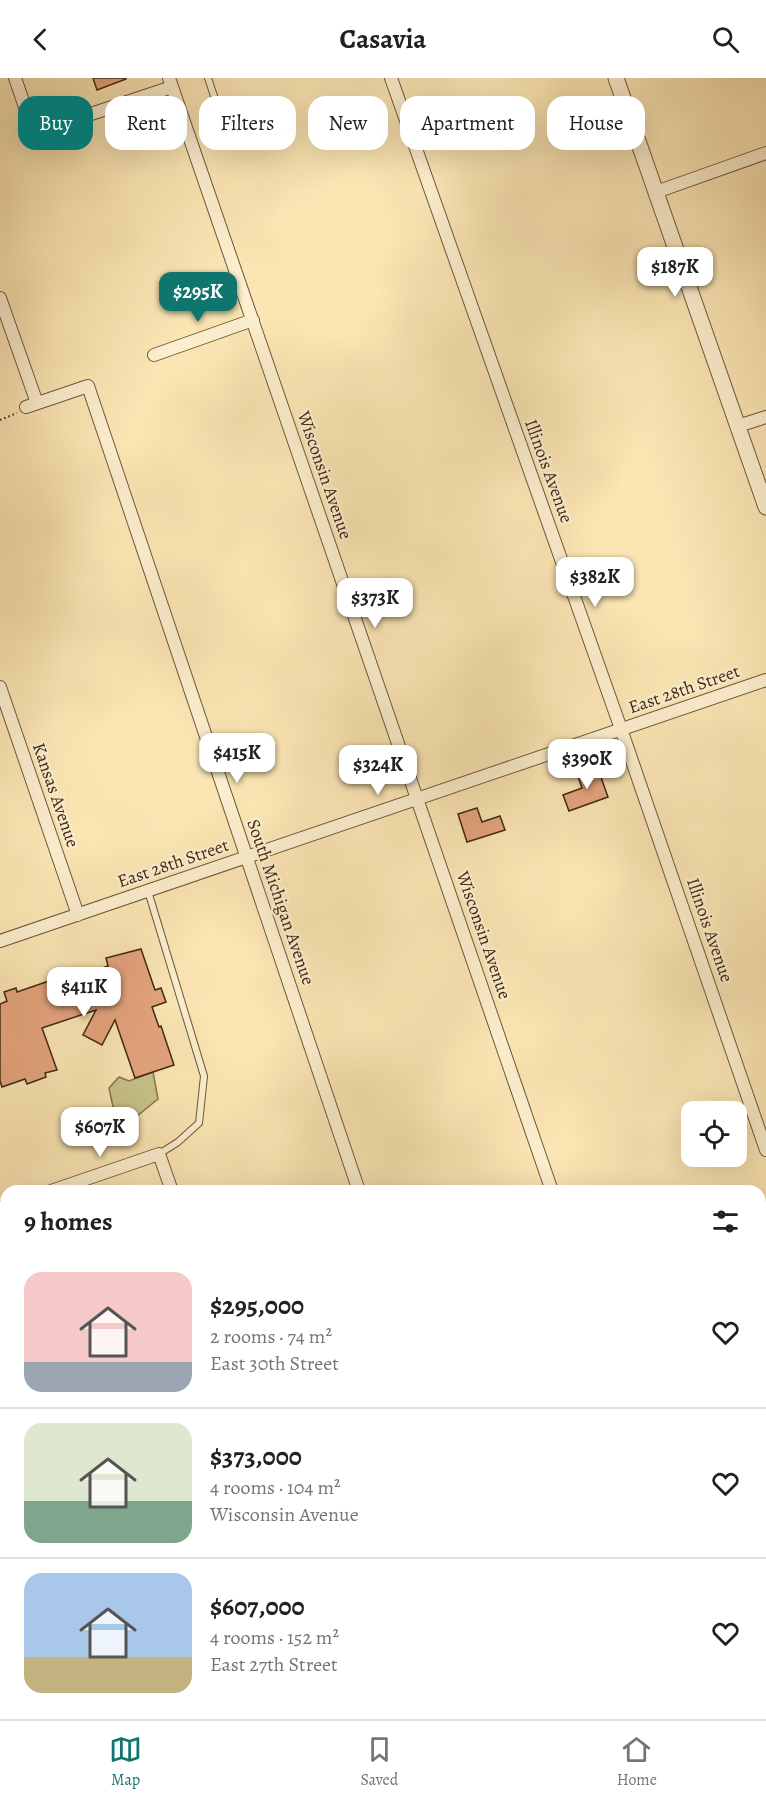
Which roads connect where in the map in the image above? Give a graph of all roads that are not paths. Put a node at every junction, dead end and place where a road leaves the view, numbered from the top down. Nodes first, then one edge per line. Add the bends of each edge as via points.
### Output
1 (15, 78) edge
2 (208, 78) edge
3 (391, 78) edge
4 (616, 78) edge
5 (171, 83) edge
6 (214, 96) dead end
7 (766, 153) edge
8 (656, 192) junction
9 (0, 298) edge
10 (253, 320) junction
11 (154, 355) dead end
12 (766, 417) edge
13 (738, 426) junction
14 (766, 507) edge
15 (766, 680) edge
16 (0, 687) edge
17 (621, 729) junction
18 (418, 799) junction
19 (246, 857) junction
20 (148, 891) junction
21 (78, 915) junction
22 (0, 942) edge
23 (766, 1150) edge
24 (159, 1154) junction
25 (69, 1185) edge
26 (170, 1185) edge
27 (357, 1185) edge
28 (550, 1185) edge

1 - 5 street via 34,133
2 - 6 lane
3 - 17 street, Illinois Avenue
4 - 8 street
5 - 10 street, Wisconsin Avenue
7 - 8 street
8 - 13 street
9 - 19 street, South Michigan Avenue via 31,405 88,386
10 - 11 street
10 - 18 street, Wisconsin Avenue
12 - 13 street
13 - 14 street
15 - 17 street, East 28th Street
16 - 21 street, Kansas Avenue
17 - 18 street, East 28th Street
17 - 23 street, Illinois Avenue
18 - 19 street, East 28th Street
18 - 28 street, Wisconsin Avenue
19 - 20 street, East 28th Street
19 - 27 street, South Michigan Avenue
20 - 21 street, East 28th Street
20 - 24 lane via 204,1076 199,1123
21 - 22 street, East 28th Street
24 - 25 street
24 - 26 street

